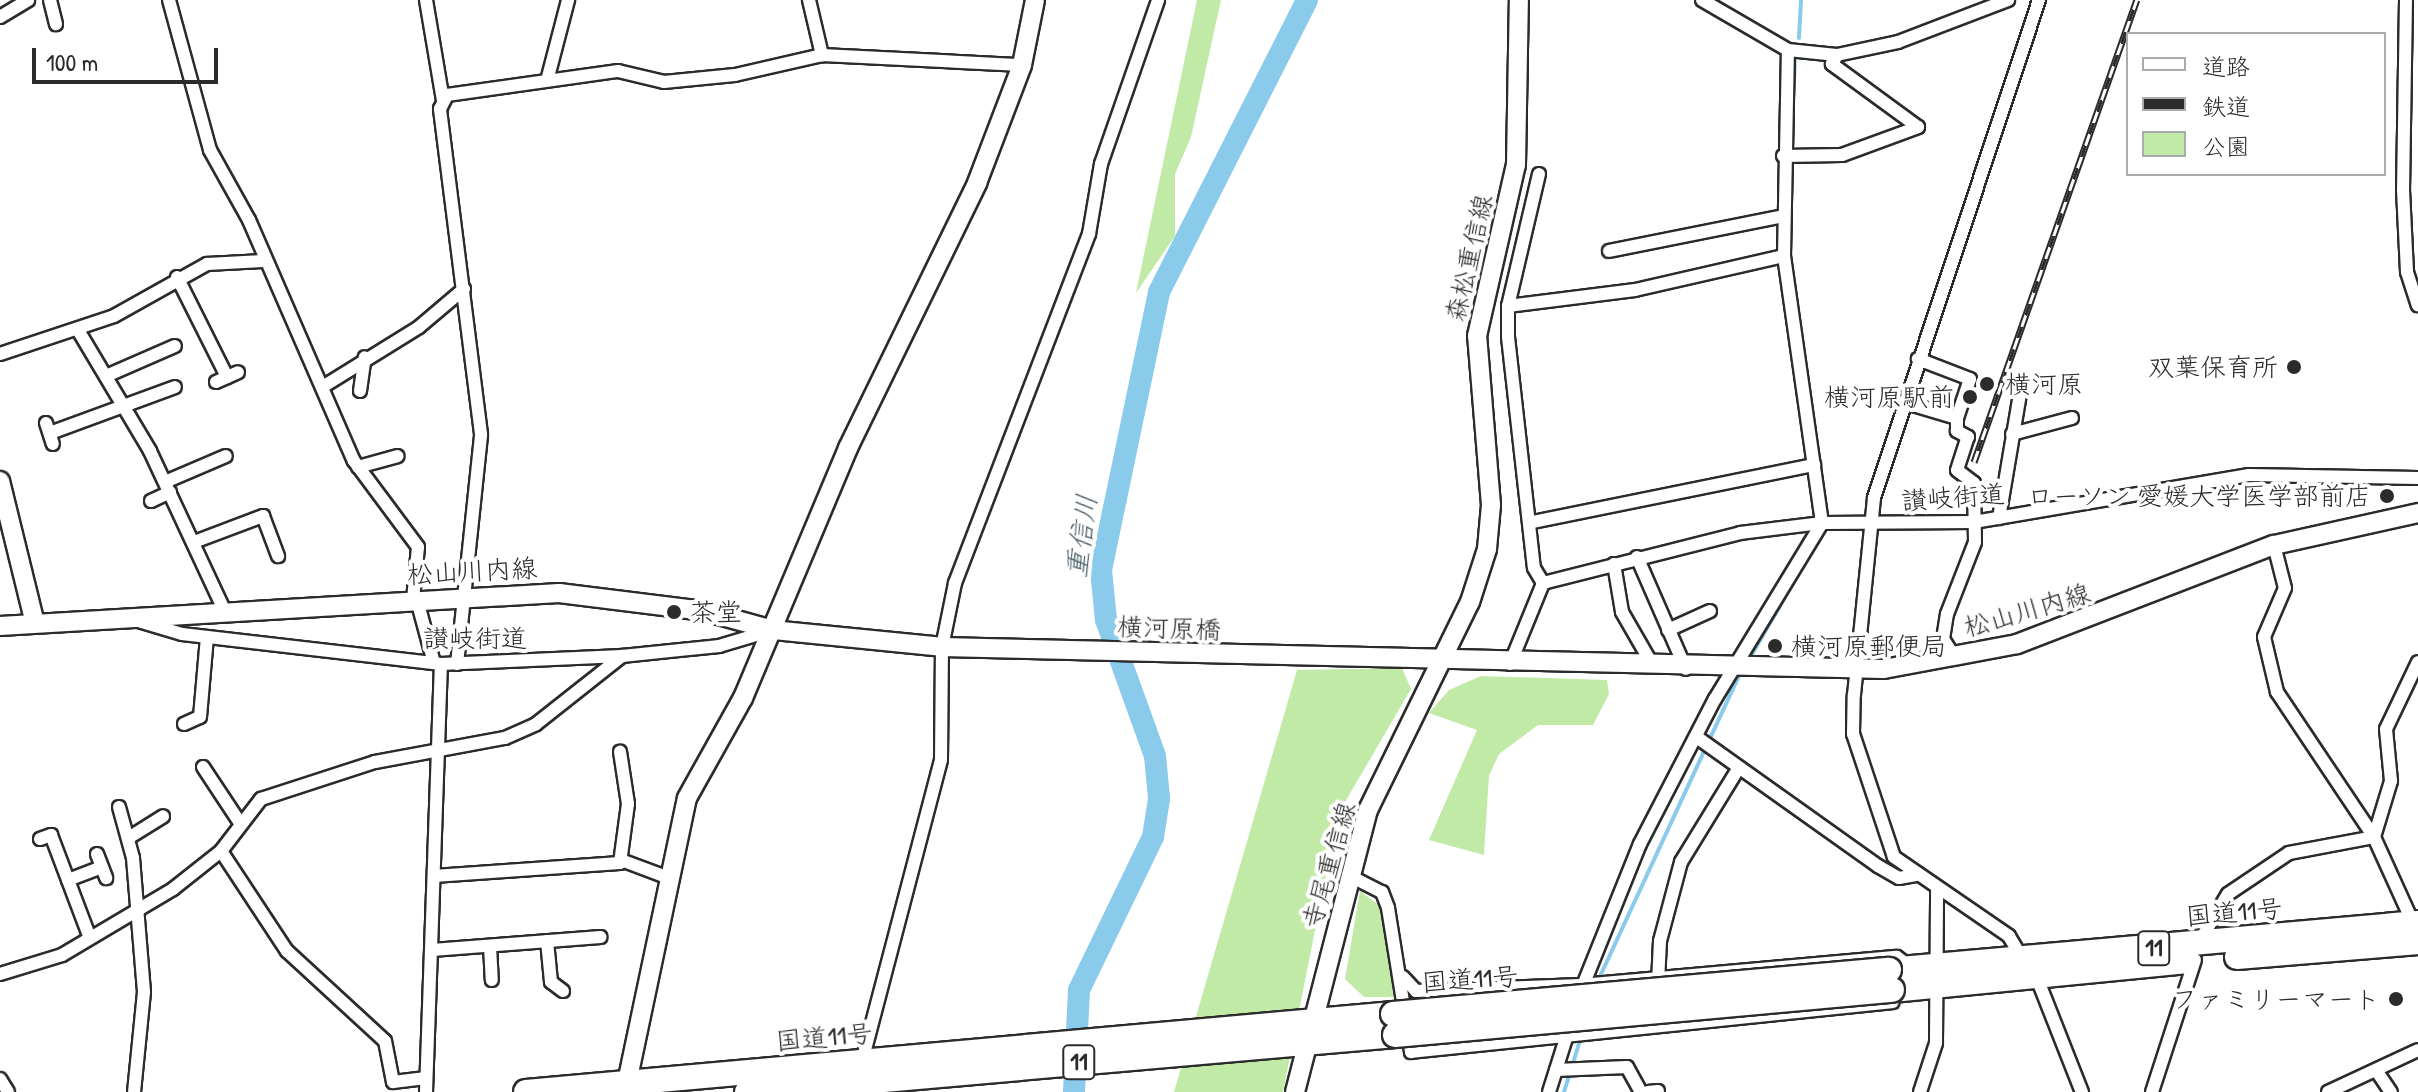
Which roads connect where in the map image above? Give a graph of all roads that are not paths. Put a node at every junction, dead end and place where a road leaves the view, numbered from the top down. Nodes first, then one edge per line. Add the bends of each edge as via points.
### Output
1 (28, 0) edge
2 (50, 0) edge
3 (169, 0) edge
4 (426, 0) edge
5 (568, 0) edge
6 (809, 0) edge
7 (1035, 0) edge
8 (1158, 0) edge
9 (1519, 0) edge
10 (1702, 0) edge
11 (2008, 0) edge
12 (2039, 0) edge
13 (2406, 0) edge
14 (0, 17) edge
15 (56, 24) dead end
16 (1788, 50) junction
17 (822, 55) junction
18 (1837, 55) junction
19 (1022, 65) junction
20 (548, 77) junction
21 (443, 100) junction
22 (1788, 156) junction
23 (1539, 174) dead end
24 (1784, 216) junction
25 (1609, 251) dead end
26 (1784, 256) junction
27 (263, 261) junction
28 (177, 277) junction
29 (464, 289) junction
30 (2418, 305) edge
31 (1508, 306) junction
32 (78, 330) junction
33 (175, 346) dead end
34 (0, 354) edge
35 (365, 357) junction
36 (1918, 359) junction
37 (106, 376) junction
38 (227, 377) dead end
39 (325, 385) junction
40 (175, 387) dead end
41 (360, 391) dead end
42 (2020, 394) dead end
43 (1903, 402) junction
44 (126, 409) junction
45 (1957, 418) junction
46 (2072, 418) dead end
47 (50, 433) dead end
48 (2012, 434) junction
49 (226, 456) dead end
50 (398, 456) dead end
51 (1814, 465) junction
52 (358, 467) junction
53 (2418, 478) edge
54 (0, 481) edge
55 (1974, 483) junction
56 (168, 487) junction
57 (1999, 487) junction
58 (151, 501) dead end
59 (2418, 513) edge
60 (1999, 518) junction
61 (1870, 521) junction
62 (1533, 522) junction
63 (1974, 522) junction
64 (1826, 523) junction
65 (194, 542) junction
66 (2274, 545) junction
67 (278, 556) dead end
68 (1637, 557) junction
69 (1614, 564) junction
70 (1543, 583) junction
71 (467, 598) junction
72 (415, 600) junction
73 (224, 610) junction
74 (1710, 611) dead end
75 (131, 618) junction
76 (35, 623) junction
77 (0, 626) edge
78 (773, 630) junction
79 (1668, 630) junction
80 (207, 637) junction
81 (942, 647) junction
82 (622, 656) junction
83 (1955, 658) junction
84 (1394, 661) joint
85 (1440, 661) junction
86 (2418, 662) edge
87 (438, 664) junction
88 (457, 664) junction
89 (1510, 664) junction
90 (1655, 668) junction
91 (1686, 669) junction
92 (1732, 670) junction
93 (1858, 670) junction
94 (184, 724) dead end
95 (1698, 738) junction
96 (437, 750) junction
97 (620, 752) dead end
98 (203, 767) dead end
99 (1738, 769) junction
100 (119, 807) dead end
101 (163, 816) dead end
102 (240, 823) junction
103 (130, 837) junction
104 (2374, 837) junction
105 (40, 839) dead end
106 (221, 851) junction
107 (621, 860) junction
108 (102, 867) dead end
109 (1348, 875) junction
110 (1916, 875) junction
111 (434, 876) junction
112 (669, 878) junction
113 (68, 880) junction
114 (1937, 888) junction
115 (136, 911) junction
116 (2415, 923) edge
117 (90, 938) junction
118 (600, 939) dead end
119 (547, 941) junction
120 (490, 946) junction
121 (432, 950) junction
122 (2197, 952) junction
123 (2030, 968) junction
124 (0, 974) edge
125 (1403, 977) junction
126 (1658, 977) junction
127 (1915, 978) junction
128 (492, 980) dead end
129 (1581, 985) junction
130 (563, 991) dead end
131 (1657, 1026) junction
132 (1312, 1034) junction
133 (1567, 1037) junction
134 (2418, 1050) edge
135 (1556, 1070) junction
136 (2378, 1073) junction
137 (867, 1075) edge
138 (0, 1079) edge
139 (426, 1085) edge
140 (626, 1087) edge
141 (1658, 1091) edge
142 (8, 1092) edge
143 (134, 1092) edge
144 (526, 1092) edge
145 (747, 1092) edge
146 (1295, 1092) edge
147 (1549, 1092) edge
148 (1641, 1092) edge
149 (1648, 1092) edge
150 (1920, 1092) edge
151 (2082, 1092) edge
152 (2152, 1092) edge
153 (2328, 1092) edge
154 (2391, 1092) edge

1 - 14 street
2 - 15 street
3 - 27 street via 205,137
4 - 21 street
5 - 20 street
6 - 17 street
7 - 19 main road
8 - 81 street via 1101,164 1089,234 970,534
9 - 85 main road, 森松重信線 via 1516,165 1477,336 1490,530 1482,573
10 - 16 street
11 - 18 street via 1898,42
12 - 36 street
13 - 30 street via 2403,190 2407,272
16 - 18 street
16 - 22 street
17 - 19 street
17 - 20 street via 804,64 664,82 618,71
18 - 22 street via 1832,64 1918,127 1842,155
19 - 78 main road via 977,183 848,448
20 - 21 street via 454,92
21 - 29 street
22 - 24 street
23 - 31 street
24 - 25 street
24 - 26 street
26 - 31 street via 1635,290
26 - 51 street
27 - 28 street via 207,264
27 - 39 street
28 - 32 street
28 - 38 street
29 - 35 street via 419,327
29 - 71 street via 481,434
31 - 62 street
32 - 34 street
32 - 37 street
33 - 37 street
35 - 39 street
35 - 41 street
36 - 43 street
36 - 45 street via 1970,379
37 - 44 street
39 - 52 street
40 - 44 street
42 - 48 street
43 - 45 street
43 - 61 street
44 - 47 street
44 - 56 street
45 - 55 street via 1957,431 1968,437 1957,470
46 - 48 street
48 - 57 street
49 - 56 street
50 - 52 street
51 - 62 street
51 - 64 street
52 - 72 street via 418,547
53 - 60 street, 讃岐街道 via 2249,475
54 - 76 main road
55 - 57 street
55 - 63 street
56 - 58 street
56 - 65 street
57 - 60 street
59 - 66 main road, 松山川内線
60 - 63 street, 讃岐街道
61 - 63 street, 讃岐街道
61 - 64 street, 讃岐街道
61 - 93 street
62 - 70 street via 1534,568
63 - 83 street via 1975,542 1943,639
64 - 68 street, 讃岐街道
64 - 92 street
65 - 67 street via 263,516
65 - 73 street
66 - 83 main road, 松山川内線 via 2082,622
66 - 104 street via 2285,588 2264,637 2277,692
68 - 69 street, 讃岐街道
68 - 79 street
69 - 70 street, 讃岐街道
69 - 90 street via 1625,621
70 - 89 street
71 - 72 main road, 松山川内線
71 - 78 main road, 松山川内線 via 615,598
71 - 88 street
72 - 73 main road, 松山川内線
72 - 87 street
73 - 75 main road, 松山川内線
74 - 79 street
75 - 76 main road, 松山川内線
75 - 80 street, 讃岐街道
76 - 77 main road, 松山川内線
78 - 81 main road, 松山川内線
78 - 82 street, 讃岐街道 via 719,646
78 - 112 main road via 695,780
79 - 91 street
80 - 87 street, 讃岐街道
80 - 94 street via 200,717
81 - 84 main road, 横河原橋
81 - 137 street via 941,760
82 - 88 street, 讃岐街道
82 - 96 street via 536,724
83 - 93 main road, 松山川内線
84 - 85 main road, 松山川内線
85 - 89 main road, 松山川内線
85 - 109 main road, 寺尾重信線 via 1368,810
86 - 104 street via 2386,729 2391,781
87 - 88 street, 讃岐街道
87 - 96 street
89 - 90 main road, 松山川内線
90 - 91 main road, 松山川内線
91 - 92 main road, 松山川内線
92 - 93 main road, 松山川内線
92 - 95 street
93 - 110 street via 1853,734 1894,857
95 - 99 street
95 - 129 street via 1634,858
96 - 102 street via 272,794
96 - 111 street
97 - 107 street via 628,804
98 - 102 street via 218,778
99 - 110 street via 1853,842 1878,866 1899,878
99 - 126 street via 1681,862
100 - 103 street
101 - 103 street
102 - 106 street
103 - 115 street
104 - 116 street
104 - 122 street via 2289,853 2248,878 2228,894
105 - 113 street via 51,835
106 - 115 street
106 - 139 street via 293,959 385,1041 393,1082
107 - 111 street
107 - 112 street
108 - 113 street
109 - 125 street via 1382,892
109 - 132 main road, 寺尾重信線
110 - 114 street
111 - 121 street
112 - 140 main road
113 - 117 street
114 - 123 street via 2009,936
114 - 127 street
115 - 117 street
115 - 143 street via 144,992
116 - 122 highway, 国道11号 / 11
117 - 124 street via 46,962
118 - 119 street
119 - 120 street
119 - 130 street via 552,987
120 - 121 street
120 - 128 street
121 - 139 street
122 - 123 highway, 国道11号 / 11
122 - 152 street
123 - 127 highway, 国道11号 / 11
123 - 151 street
125 - 129 street via 1416,991
125 - 133 street via 1411,1052
126 - 127 street via 1897,957
126 - 129 street
126 - 131 street
127 - 131 street via 1903,1001
127 - 132 highway, 国道11号 / 11, bridge
127 - 150 street via 1936,1043
129 - 133 street
131 - 133 street
132 - 137 highway, 国道11号 / 11
132 - 146 main road, 寺尾重信線
133 - 135 street
134 - 136 street
135 - 147 street
135 - 148 street via 1627,1067
136 - 153 street
136 - 154 street
137 - 140 highway, 国道11号 / 11
137 - 145 highway, 国道11号 / 11
138 - 142 street
140 - 144 highway, 国道11号 / 11
141 - 149 street

